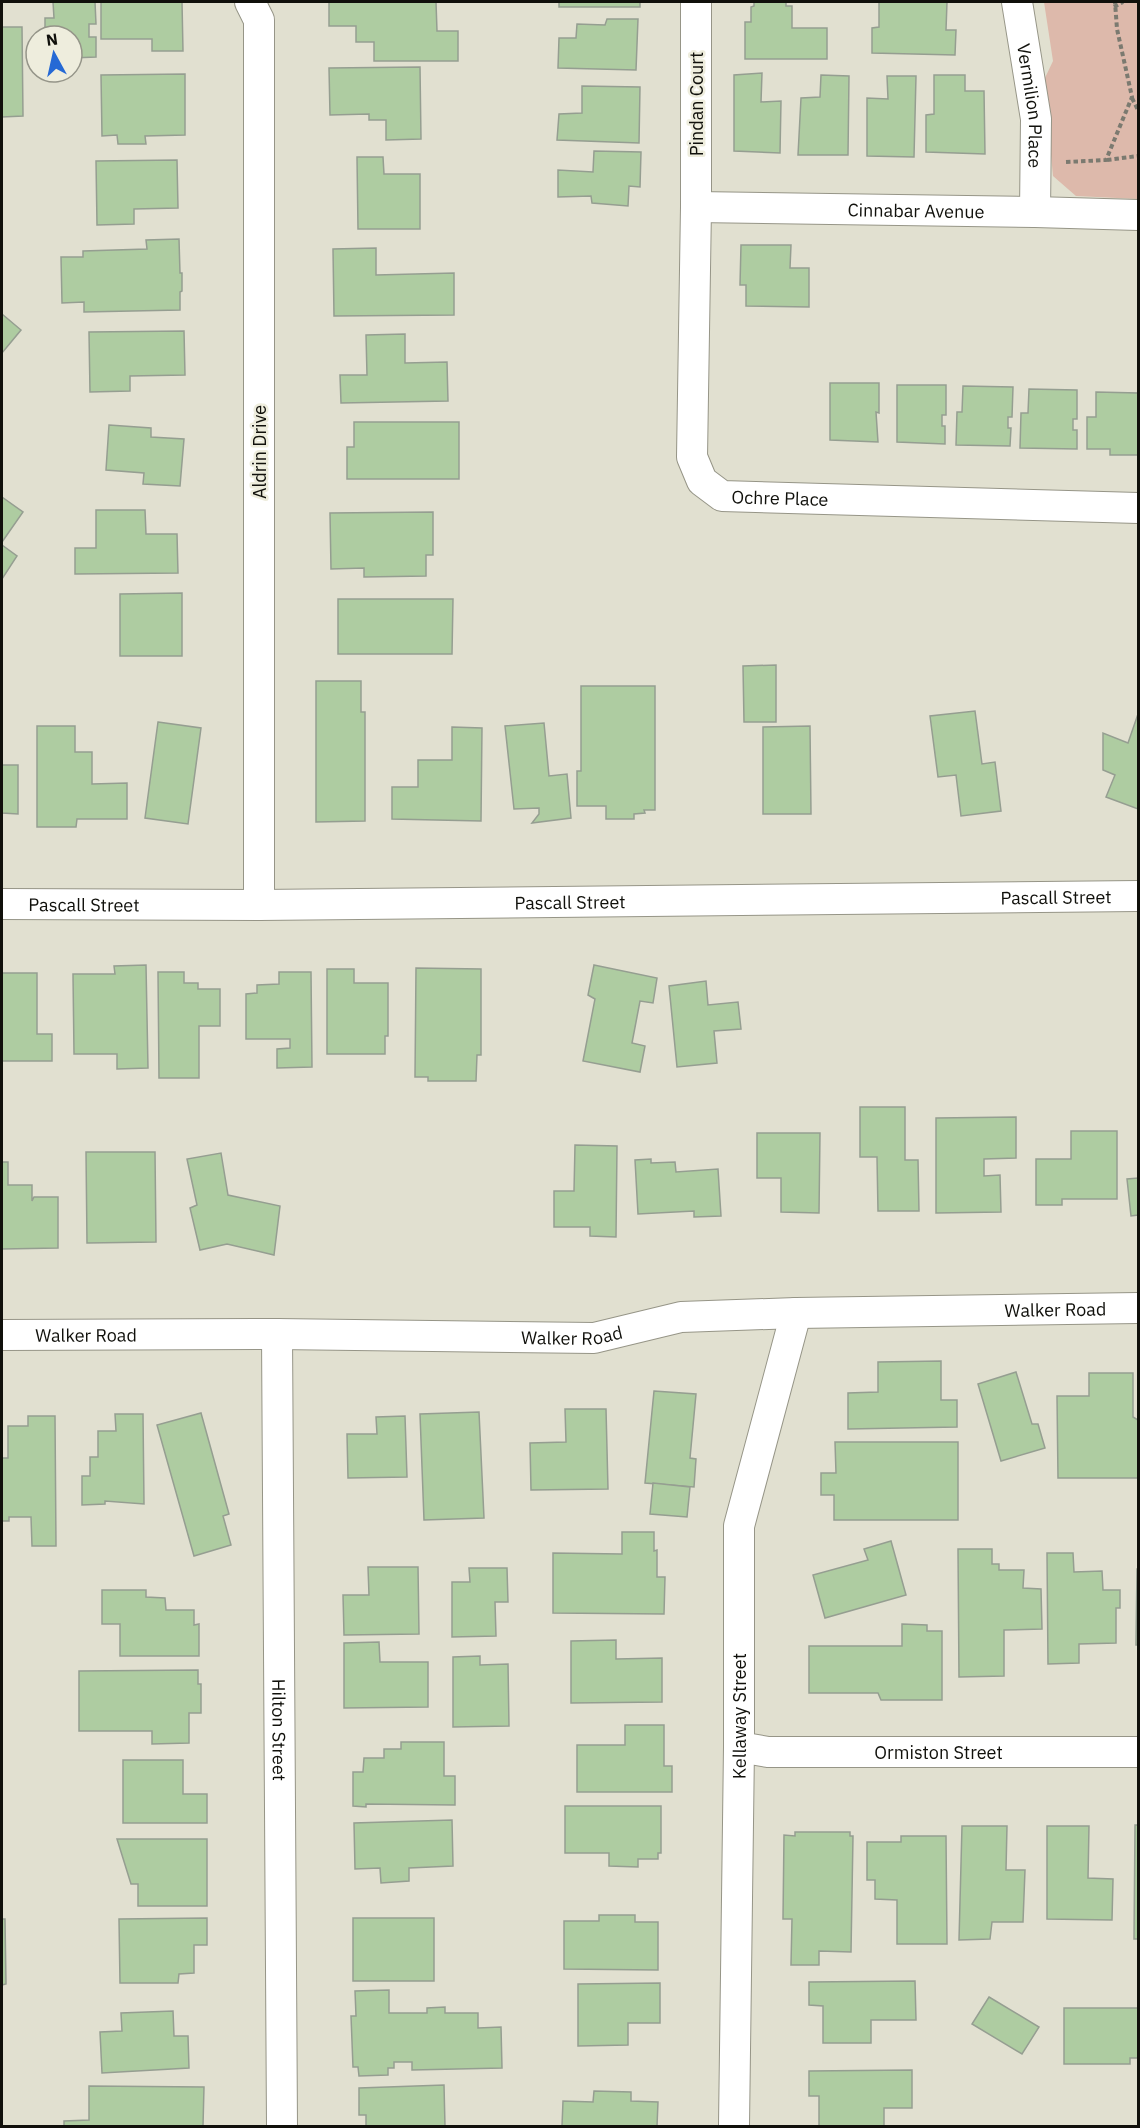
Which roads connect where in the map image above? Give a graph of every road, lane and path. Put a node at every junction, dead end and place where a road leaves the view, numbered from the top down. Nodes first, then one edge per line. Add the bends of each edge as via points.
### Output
1 (250, 2) edge
2 (696, 2) edge
3 (1017, 2) edge
4 (1115, 2) edge
5 (1123, 2) edge
6 (1114, 7) junction
7 (1132, 98) junction
8 (1138, 110) edge
9 (1138, 156) edge
10 (1106, 160) junction
11 (1035, 162) junction
12 (696, 207) junction
13 (1035, 212) junction
14 (1138, 215) edge
15 (1138, 508) edge
16 (1138, 896) edge
17 (2, 904) edge
18 (259, 905) junction
19 (1138, 1308) edge
20 (796, 1313) junction
21 (277, 1334) junction
22 (2, 1335) edge
23 (739, 1747) junction
24 (1138, 1752) edge
25 (282, 2127) edge
26 (734, 2127) edge

1 - 18 street, Aldrin Drive via 259,20
2 - 12 street, Pindan Court
3 - 11 street, Vermilion Place via 1036,119
4 - 6 path
5 - 6 path
6 - 7 path
7 - 8 path
7 - 10 path
9 - 10 path
10 - 11 path
11 - 13 street, Vermilion Place
12 - 13 street, Cinnabar Avenue
12 - 15 street, Ochre Place via 692,457 702,481 722,496
13 - 14 street, Cinnabar Avenue
16 - 18 street, Pascall Street
17 - 18 street, Pascall Street
19 - 20 street, Walker Road
20 - 21 street, Walker Road via 681,1317 594,1338
20 - 23 street, Kellaway Street via 739,1526
21 - 22 street, Walker Road
21 - 25 street, Hilton Street
23 - 24 street, Ormiston Street via 768,1752
23 - 26 street, Kellaway Street

